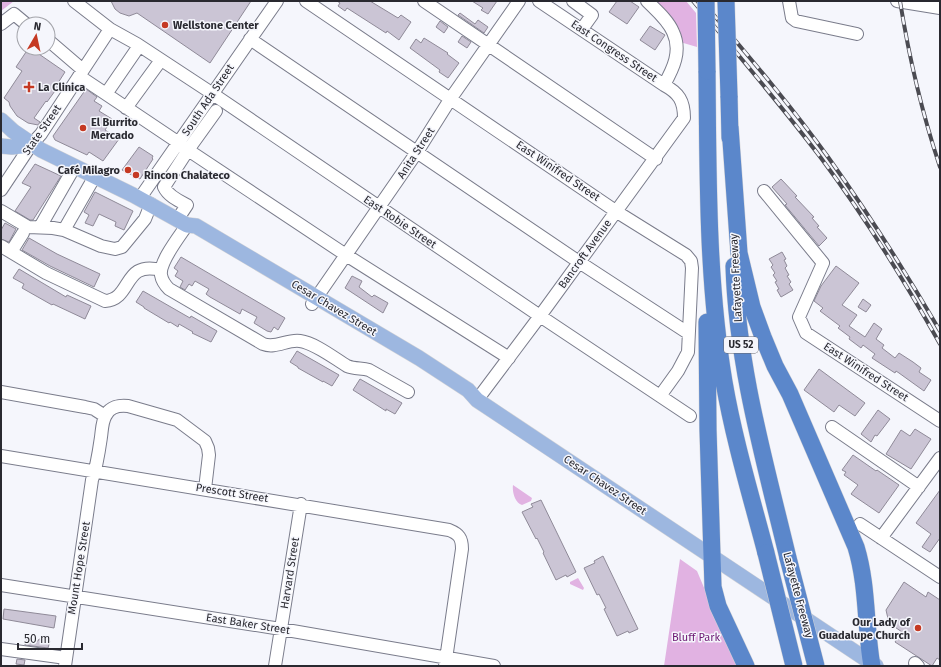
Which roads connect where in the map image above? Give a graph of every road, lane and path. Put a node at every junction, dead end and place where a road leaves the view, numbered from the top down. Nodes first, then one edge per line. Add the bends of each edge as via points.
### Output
1 (74, 1) edge
2 (277, 1) edge
3 (306, 1) edge
4 (424, 1) edge
5 (519, 1) edge
6 (539, 1) edge
7 (573, 1) edge
8 (647, 1) edge
9 (706, 1) edge
10 (726, 1) edge
11 (789, 1) edge
12 (897, 1) edge
13 (925, 3) edge
14 (940, 8) edge
15 (16, 16) edge
16 (1, 24) edge
17 (110, 29) junction
18 (582, 29) junction
19 (856, 34) dead end
20 (250, 39) junction
21 (489, 45) junction
22 (139, 46) junction
23 (56, 48) edge
24 (161, 60) junction
25 (81, 73) junction
26 (664, 85) junction
27 (106, 94) junction
28 (212, 94) junction
29 (451, 98) junction
30 (684, 105) joint
31 (126, 108) junction
32 (216, 111) dead end
33 (1, 120) edge
34 (730, 128) junction
35 (31, 145) junction
36 (1, 146) edge
37 (183, 147) junction
38 (417, 152) junction
39 (656, 159) junction
40 (75, 166) junction
41 (95, 176) junction
42 (153, 180) junction
43 (164, 187) junction
44 (1, 190) edge
45 (764, 191) dead end
46 (145, 201) junction
47 (379, 208) junction
48 (1, 210) edge
49 (617, 212) junction
50 (709, 220) junction
51 (182, 223) junction
52 (40, 227) junction
53 (64, 230) junction
54 (22, 233) dead end
55 (6, 249) edge
56 (346, 255) junction
57 (579, 262) junction
58 (161, 270) junction
59 (314, 300) junction
60 (540, 316) junction
61 (688, 333) junction
62 (509, 358) junction
63 (1, 392) edge
64 (408, 392) dead end
65 (660, 396) junction
66 (477, 400) junction
67 (105, 416) junction
68 (690, 416) dead end
69 (940, 421) edge
70 (832, 427) dead end
71 (1, 456) edge
72 (940, 458) edge
73 (95, 471) junction
74 (919, 487) junction
75 (205, 489) junction
76 (301, 504) junction
77 (860, 524) dead end
78 (881, 538) junction
79 (712, 558) junction
80 (940, 577) edge
81 (1, 585) edge
82 (74, 596) junction
83 (281, 629) junction
84 (1, 649) edge
85 (66, 662) edge
86 (445, 662) edge
87 (873, 665) edge
88 (275, 666) edge
89 (494, 666) edge
90 (746, 666) edge
91 (794, 666) edge
92 (816, 666) edge

1 - 17 street, East Robie Street
2 - 20 street, South Ada Street
3 - 29 street, East Winifred Street
4 - 21 street
5 - 21 street, Anita Street
6 - 18 street, East Congress Street
7 - 18 street via 592,15
8 - 26 street via 666,21 676,40 675,64
9 - 50 highway, Lafayette Freeway / US 52, bridge
10 - 34 highway, Lafayette Freeway / US 52, bridge
11 - 19 street via 792,18 796,21
12 - 13 street
13 - 14 street
15 - 16 street via 14,14
17 - 22 street, East Robie Street
17 - 25 street, State Street
18 - 26 street, East Congress Street
20 - 28 street, South Ada Street
20 - 38 street
21 - 29 street, Anita Street
21 - 39 street
22 - 24 street, East Robie Street
22 - 27 street
23 - 25 street
24 - 28 street, East Robie Street
24 - 31 street
25 - 27 street
25 - 35 street, State Street
26 - 30 street, East Congress Street via 673,90
27 - 31 street
28 - 37 street, South Ada Street
28 - 47 street, East Robie Street
29 - 38 street, Anita Street
29 - 49 street, East Winifred Street
30 - 39 street, Bancroft Avenue via 684,118
31 - 37 street
32 - 37 street
33 - 35 main road, Cesar Chavez Street
34 - 87 highway via 739,253 752,307 862,565
34 - 92 highway, Lafayette Freeway / US 52, bridge via 734,279 740,339 753,413
35 - 36 main road
35 - 40 main road, Cesar Chavez Street
35 - 44 street, State Street
37 - 42 street, South Ada Street
37 - 43 street
37 - 56 street
38 - 47 street, Anita Street
38 - 57 street
39 - 49 street, Bancroft Avenue
40 - 41 main road, Cesar Chavez Street
40 - 52 street
41 - 46 main road, Cesar Chavez Street
41 - 53 street
42 - 43 street
42 - 46 street, South Ada Street
43 - 51 street via 174,198 187,205
45 - 69 street, East Winifred Street via 823,263 798,317 806,333
46 - 51 main road, Cesar Chavez Street
46 - 53 street, South Ada Street via 145,219 122,247 115,249 101,246
47 - 56 street, Anita Street
47 - 60 street, East Robie Street
48 - 52 street via 28,227
49 - 57 street, Bancroft Avenue
49 - 61 street, East Winifred Street via 686,255 691,261
50 - 79 highway via 708,430
50 - 91 highway, Lafayette Freeway / US 52, bridge via 724,381 738,448
51 - 58 street
51 - 59 main road, Cesar Chavez Street via 196,226
52 - 53 street
54 - 55 street
55 - 58 street via 46,273 105,301 119,297 137,271 146,268
56 - 59 street, Anita Street
56 - 62 street
57 - 60 street, Bancroft Avenue
57 - 61 street
58 - 64 street via 161,276 169,289 263,344 275,346 294,341 306,342 347,366 369,370
59 - 66 main road, Cesar Chavez Street via 420,358 468,390
60 - 62 street, Bancroft Avenue
60 - 65 street, East Robie Street
61 - 65 street, East Winifred Street via 688,352
62 - 66 street, Bancroft Avenue
63 - 67 street via 89,408
65 - 68 street, East Robie Street
66 - 79 main road, Cesar Chavez Street
67 - 73 street, Mount Hope Street
67 - 75 street via 115,407 128,406 177,420 200,436 208,448 209,455
70 - 74 street
71 - 73 street, Prescott Street
72 - 74 street
73 - 75 street, Prescott Street
73 - 82 street, Mount Hope Street
74 - 78 street
75 - 76 street, Prescott Street
76 - 83 street, Harvard Street
76 - 86 street, Prescott Street via 449,530 460,537 462,549
77 - 78 street
78 - 80 street
79 - 87 main road, Cesar Chavez Street
79 - 90 highway via 713,587 718,606
81 - 82 street, East Baker Street
82 - 83 street, East Baker Street
82 - 85 street, Mount Hope Street
83 - 86 street, East Baker Street
83 - 88 street, Harvard Street
84 - 85 street
86 - 89 street, East Baker Street

